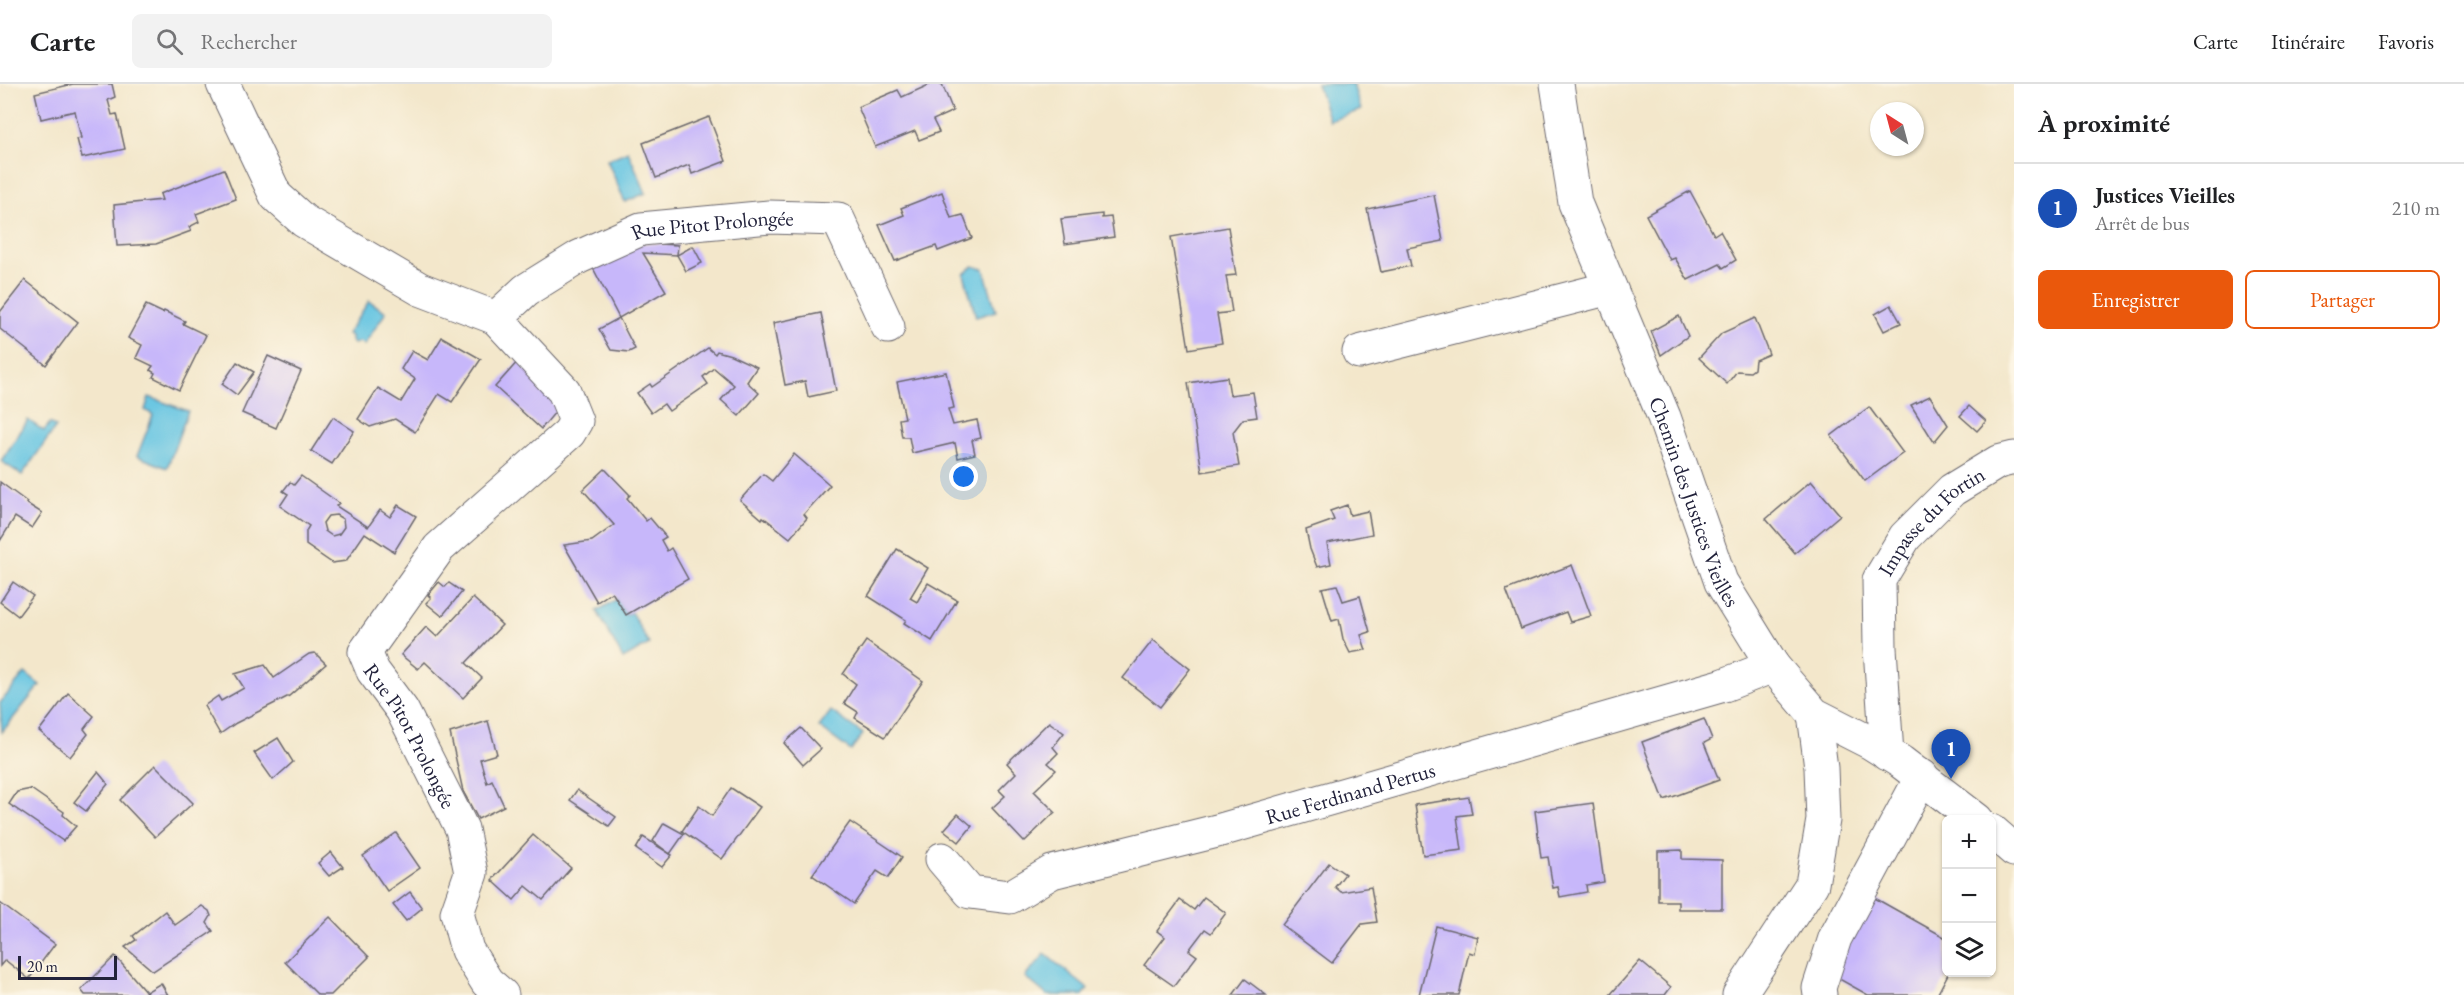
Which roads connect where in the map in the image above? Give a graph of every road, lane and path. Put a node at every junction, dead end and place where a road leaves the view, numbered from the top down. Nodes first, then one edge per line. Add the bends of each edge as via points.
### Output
1 (222, 84) edge
2 (1557, 84) edge
3 (1610, 288) junction
4 (496, 318) junction
5 (888, 327) dead end
6 (1359, 351) dead end
7 (2014, 458) edge
8 (1773, 666) junction
9 (1814, 714) junction
10 (1887, 754) junction
11 (1922, 776) junction
12 (1972, 815) edge
13 (1996, 834) edge
14 (2014, 850) edge
15 (942, 859) dead end
16 (502, 995) edge
17 (1739, 995) edge
18 (1820, 995) edge

1 - 4 street, Rue Pitot Prolongée via 276,196 304,221 420,289
2 - 3 street, Chemin des Justices Vieilles via 1575,202
3 - 6 street
3 - 8 street, Chemin des Justices Vieilles via 1664,417 1721,582
4 - 5 street, Rue Pitot Prolongée via 526,290 570,263 641,229 769,217 837,219
4 - 16 street, Rue Pitot Prolongée via 564,391 576,421 569,433 439,548 365,652 373,671 402,710 462,829 471,873 457,913 467,950 487,982
7 - 10 street, Impasse du Fortin via 1998,462 1952,490 1905,537 1879,580
8 - 9 street, Chemin des Justices Vieilles
8 - 15 street, Rue Ferdinand Pertus via 1724,685 1217,831 1052,872 1010,897 970,892
9 - 10 street, Chemin des Justices Vieilles
9 - 17 street via 1823,820 1812,884
10 - 11 street, Chemin des Justices Vieilles
11 - 12 street, Chemin des Justices Vieilles
11 - 18 street via 1835,938
13 - 14 street

